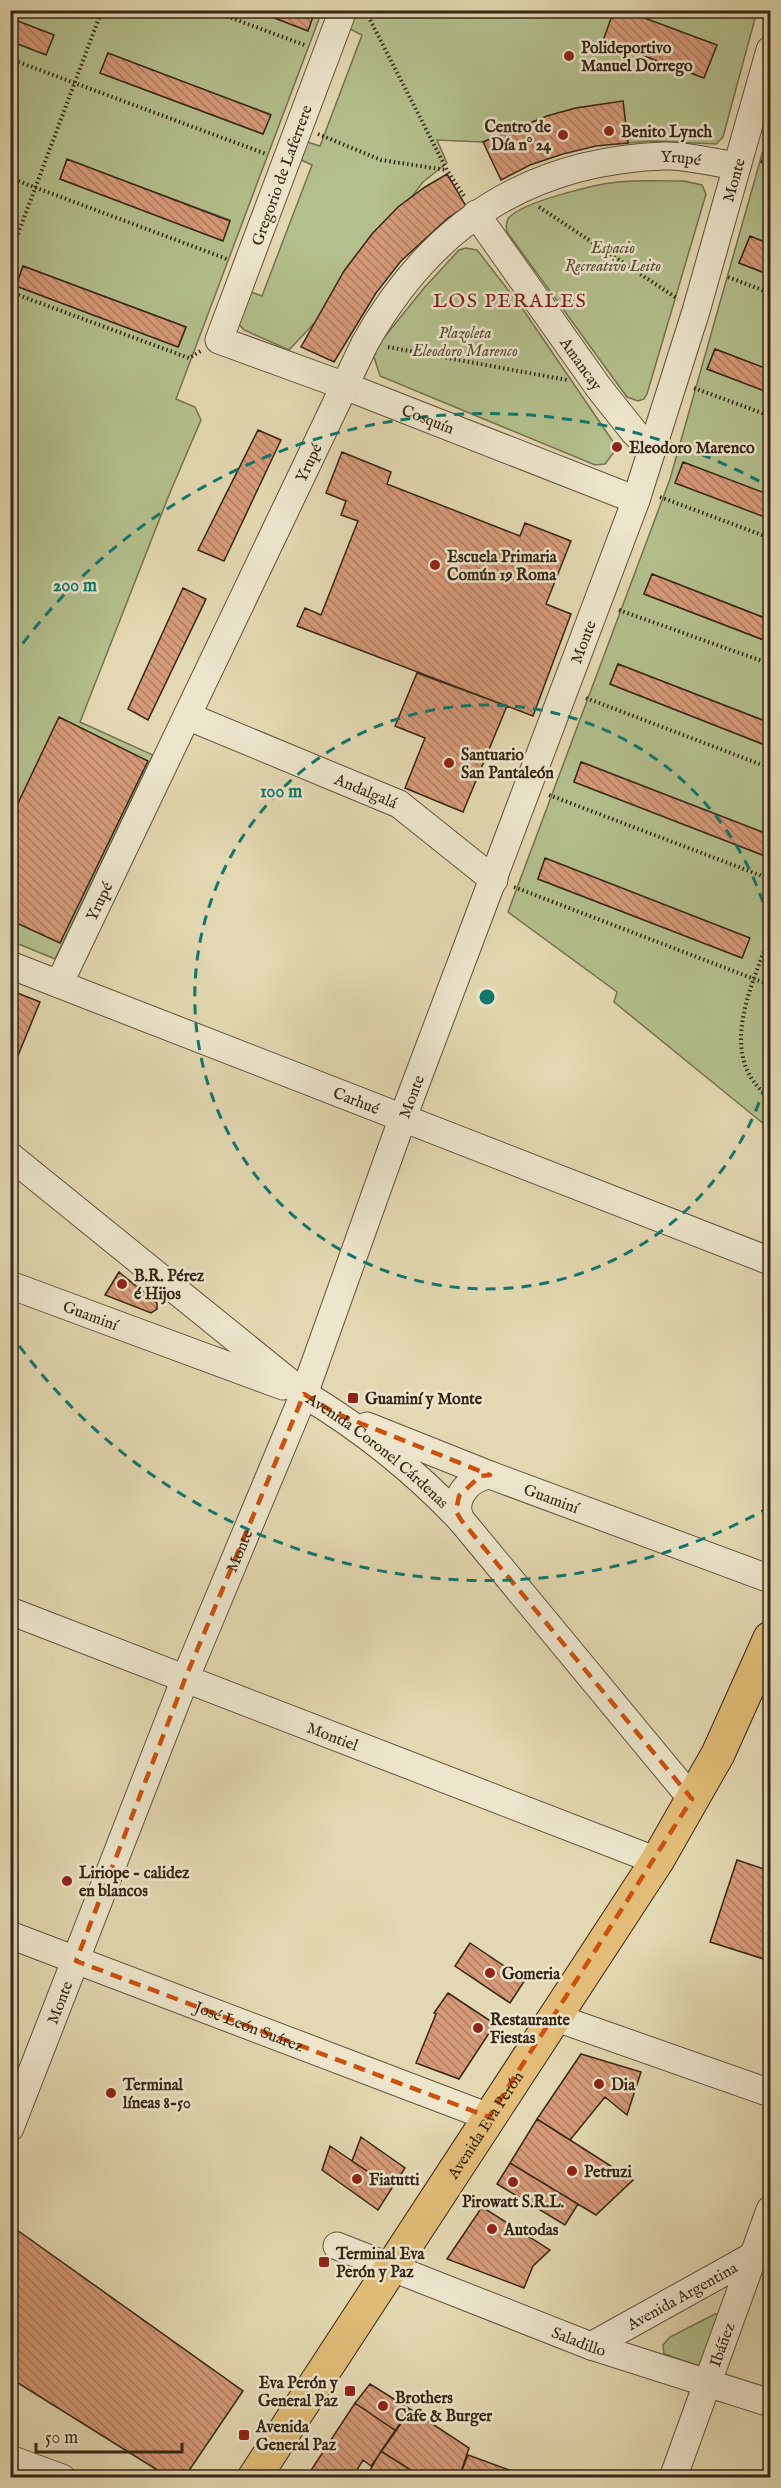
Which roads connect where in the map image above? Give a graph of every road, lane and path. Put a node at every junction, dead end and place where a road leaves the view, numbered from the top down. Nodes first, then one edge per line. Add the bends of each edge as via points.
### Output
1 (102, 10) edge
2 (210, 10) edge
3 (343, 10) edge
4 (365, 10) edge
5 (771, 50) edge
6 (327, 54) junction
7 (10, 59) edge
8 (74, 83) junction
9 (299, 126) junction
10 (287, 162) junction
11 (737, 166) junction
12 (447, 170) junction
13 (10, 178) edge
14 (36, 187) junction
15 (516, 191) junction
16 (476, 214) junction
17 (10, 255) edge
18 (247, 267) junction
19 (708, 269) junction
20 (10, 292) edge
21 (771, 293) edge
22 (696, 310) junction
23 (219, 340) junction
24 (365, 343) junction
25 (674, 381) junction
26 (345, 386) junction
27 (599, 388) junction
28 (771, 417) edge
29 (652, 450) junction
30 (638, 494) junction
31 (771, 538) edge
32 (598, 602) junction
33 (771, 664) edge
34 (565, 690) junction
35 (186, 716) junction
36 (771, 768) edge
37 (528, 787) junction
38 (771, 879) edge
39 (494, 880) junction
40 (771, 935) edge
41 (10, 965) edge
42 (755, 979) junction
43 (59, 984) junction
44 (771, 985) edge
45 (771, 1098) edge
46 (403, 1118) junction
47 (10, 1156) edge
48 (771, 1261) edge
49 (10, 1285) edge
50 (304, 1394) junction
51 (335, 1413) junction
52 (490, 1475) junction
53 (461, 1520) junction
54 (771, 1579) edge
55 (10, 1611) edge
56 (771, 1638) edge
57 (185, 1679) junction
58 (692, 1799) junction
59 (657, 1861) junction
60 (10, 1935) edge
61 (76, 1961) junction
62 (554, 2017) junction
63 (771, 2094) edge
64 (489, 2117) junction
65 (10, 2128) edge
66 (771, 2210) edge
67 (336, 2246) dead end
68 (762, 2251) edge
69 (391, 2269) junction
70 (591, 2346) junction
71 (708, 2382) junction
72 (771, 2403) edge
73 (10, 2459) edge
74 (62, 2478) edge
75 (254, 2478) edge
76 (673, 2478) edge

1 - 8 path
2 - 6 path
3 - 6 street, Gregorio de Laferrere
4 - 12 path
5 - 11 street, Monte
6 - 9 street, Gregorio de Laferrere
7 - 8 path
8 - 10 path
8 - 14 path
9 - 10 street, Gregorio de Laferrere
9 - 12 path via 381,160
10 - 18 street, Gregorio de Laferrere
11 - 15 street, Yrupé via 666,156 599,163
11 - 19 street, Monte
12 - 16 path
13 - 14 path
14 - 17 path
14 - 18 path
15 - 16 street, Yrupé
15 - 22 path
16 - 24 street, Yrupé via 417,267
16 - 27 street, Amancay
18 - 23 street, Gregorio de Laferrere
19 - 21 path
19 - 22 street, Monte
20 - 23 path via 189,358
22 - 25 street, Monte
23 - 26 street, Cosquín
24 - 26 street, Yrupé
24 - 27 path
25 - 28 path
25 - 29 street, Monte
26 - 30 street, Cosquín
26 - 35 street, Yrupé
27 - 29 street, Amancay
29 - 30 street, Monte
30 - 31 path
30 - 32 street, Monte
32 - 33 path
32 - 34 street, Monte
34 - 36 path
34 - 37 street, Monte
35 - 39 street, Andalgalá via 399,804
35 - 43 street, Yrupé
37 - 38 path
37 - 39 street, Monte
39 - 42 path
39 - 46 street, Monte
40 - 42 path
41 - 43 street, Carhué
42 - 44 path
42 - 45 path via 741,1024 740,1042 752,1080
43 - 46 street, Carhué
46 - 48 street, Carhué
46 - 50 street, Monte
47 - 50 street, Avenida Coronel Cárdenas
49 - 50 street, Guaminí
50 - 51 street, Avenida Coronel Cárdenas
50 - 57 street, Monte
51 - 52 street, Guaminí
51 - 53 street, Avenida Coronel Cárdenas via 410,1470
52 - 53 street via 480,1476 459,1496 456,1511
52 - 54 street, Guaminí
53 - 58 street, Avenida Coronel Cárdenas
55 - 57 street, Montiel
56 - 58 main road, Avenida Eva Perón via 718,1754
57 - 59 street, Montiel
57 - 61 street, Monte
58 - 59 main road, Avenida Eva Perón
59 - 62 main road, Avenida Eva Perón
60 - 61 street, José León Suárez
61 - 64 street, José León Suárez
61 - 65 street, Monte
62 - 63 street
62 - 64 main road, Avenida Eva Perón
64 - 69 main road, Avenida Eva Perón
66 - 68 street, Ibáñez
67 - 69 street, Saladillo
68 - 70 street, Avenida Argentina
68 - 71 street, Ibáñez
69 - 70 street, Saladillo
69 - 75 main road, Avenida Eva Perón
70 - 71 street, Saladillo
71 - 72 street, Saladillo
71 - 76 street, Ibáñez
73 - 74 street

